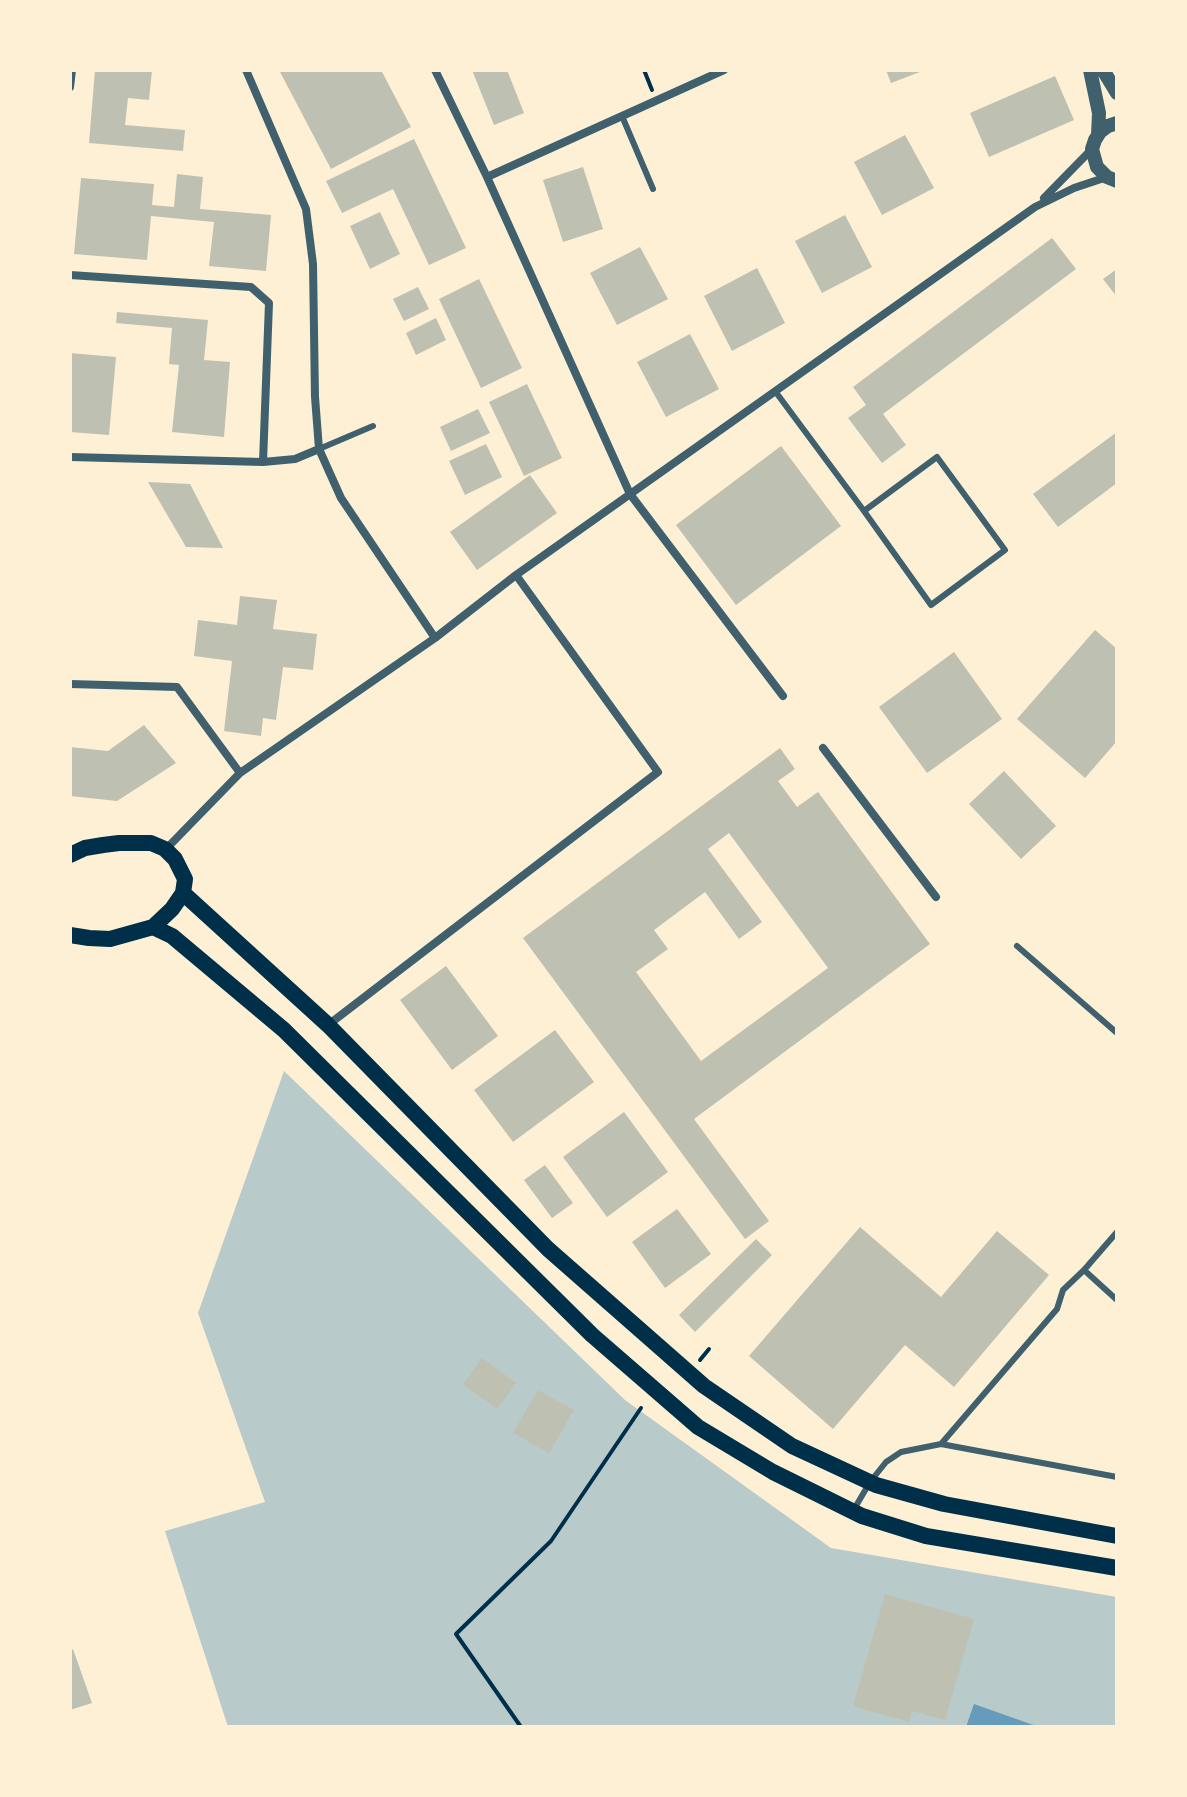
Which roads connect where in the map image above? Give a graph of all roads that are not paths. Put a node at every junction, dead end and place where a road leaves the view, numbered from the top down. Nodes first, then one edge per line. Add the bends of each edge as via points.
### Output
1 (72, 70) edge
2 (246, 70) edge
3 (435, 70) edge
4 (724, 70) edge
5 (1090, 70) edge
6 (1103, 70) edge
7 (70, 87) edge
8 (1117, 93) edge
9 (622, 116) junction
10 (1117, 123) edge
11 (1095, 142) junction
12 (487, 177) junction
13 (1112, 179) edge
14 (653, 189) dead end
15 (1035, 207) junction
16 (70, 275) edge
17 (775, 391) junction
18 (373, 426) dead end
19 (319, 449) junction
20 (70, 457) edge
21 (263, 462) junction
22 (630, 494) junction
23 (864, 511) junction
24 (516, 575) junction
25 (435, 638) junction
26 (70, 684) edge
27 (783, 696) dead end
28 (823, 748) dead end
29 (240, 773) junction
30 (165, 849) junction
31 (71, 853) edge
32 (183, 893) junction
33 (936, 897) dead end
34 (153, 927) junction
35 (70, 935) edge
36 (1017, 946) dead end
37 (328, 1025) junction
38 (1117, 1033) edge
39 (1117, 1232) edge
40 (1084, 1270) junction
41 (1117, 1300) edge
42 (941, 1444) junction
43 (1117, 1477) edge
44 (870, 1482) junction
45 (853, 1511) junction
46 (1117, 1536) edge
47 (1117, 1568) edge

1 - 7 street
2 - 19 street via 306,209 313,264
3 - 12 street
4 - 9 street
5 - 11 street via 1099,113
6 - 8 street
9 - 12 street
9 - 14 lane
10 - 11 street via 1104,128
11 - 13 street via 1097,167
11 - 15 street
12 - 22 street
13 - 15 street via 1074,188
15 - 17 street
16 - 21 street via 251,287 269,303
17 - 22 street
17 - 23 lane
18 - 19 lane
19 - 21 street via 295,459
19 - 25 street via 341,498
20 - 21 street
22 - 24 street
22 - 27 street
23 - 23 lane via 937,457 1005,550 931,605
24 - 25 street
24 - 37 street via 658,772
25 - 29 street
26 - 29 street via 177,687
28 - 33 street
29 - 30 street
30 - 31 main road via 151,843 119,843
30 - 32 main road via 181,868
32 - 34 main road
32 - 37 main road
34 - 35 main road via 110,939
34 - 45 main road via 172,936 284,1030 592,1335 698,1427
36 - 38 lane
37 - 44 main road via 548,1249 704,1386 792,1446
39 - 40 lane
40 - 41 lane
40 - 42 lane
42 - 43 lane
42 - 44 lane via 901,1452
44 - 45 lane
44 - 46 main road via 944,1504
45 - 47 main road via 926,1536

